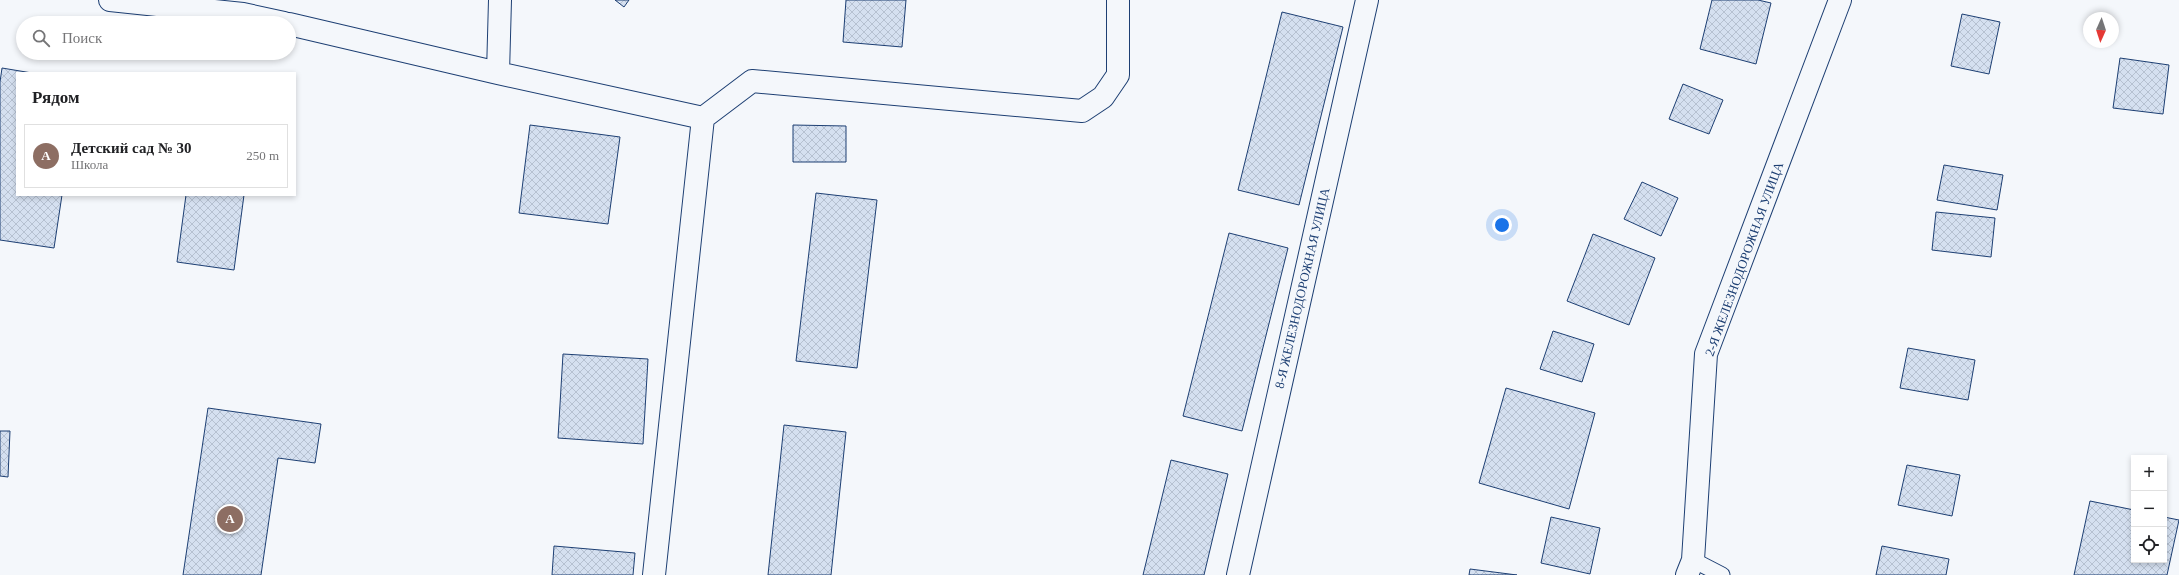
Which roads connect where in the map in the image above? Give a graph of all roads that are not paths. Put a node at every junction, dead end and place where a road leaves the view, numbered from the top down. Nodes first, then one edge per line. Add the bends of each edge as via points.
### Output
1 (110, 0) edge
2 (500, 0) edge
3 (1118, 0) edge
4 (1367, 0) edge
5 (1840, 0) edge
6 (252, 16) edge
7 (296, 26) edge
8 (498, 73) junction
9 (703, 118) junction
10 (1690, 567) edge
11 (654, 575) edge
12 (1238, 575) edge
13 (1722, 575) edge

1 - 6 street
2 - 8 street
3 - 9 street via 1118,75 1103,98 1082,111 752,81
4 - 12 street, 8-Я ЖЕЛЕЗНОДОРОЖНАЯ УЛИЦА
5 - 10 street, 2-Я ЖЕЛЕЗНОДОРОЖНАЯ УЛИЦА via 1706,354
7 - 8 street
8 - 9 street
9 - 11 street
10 - 13 lane

